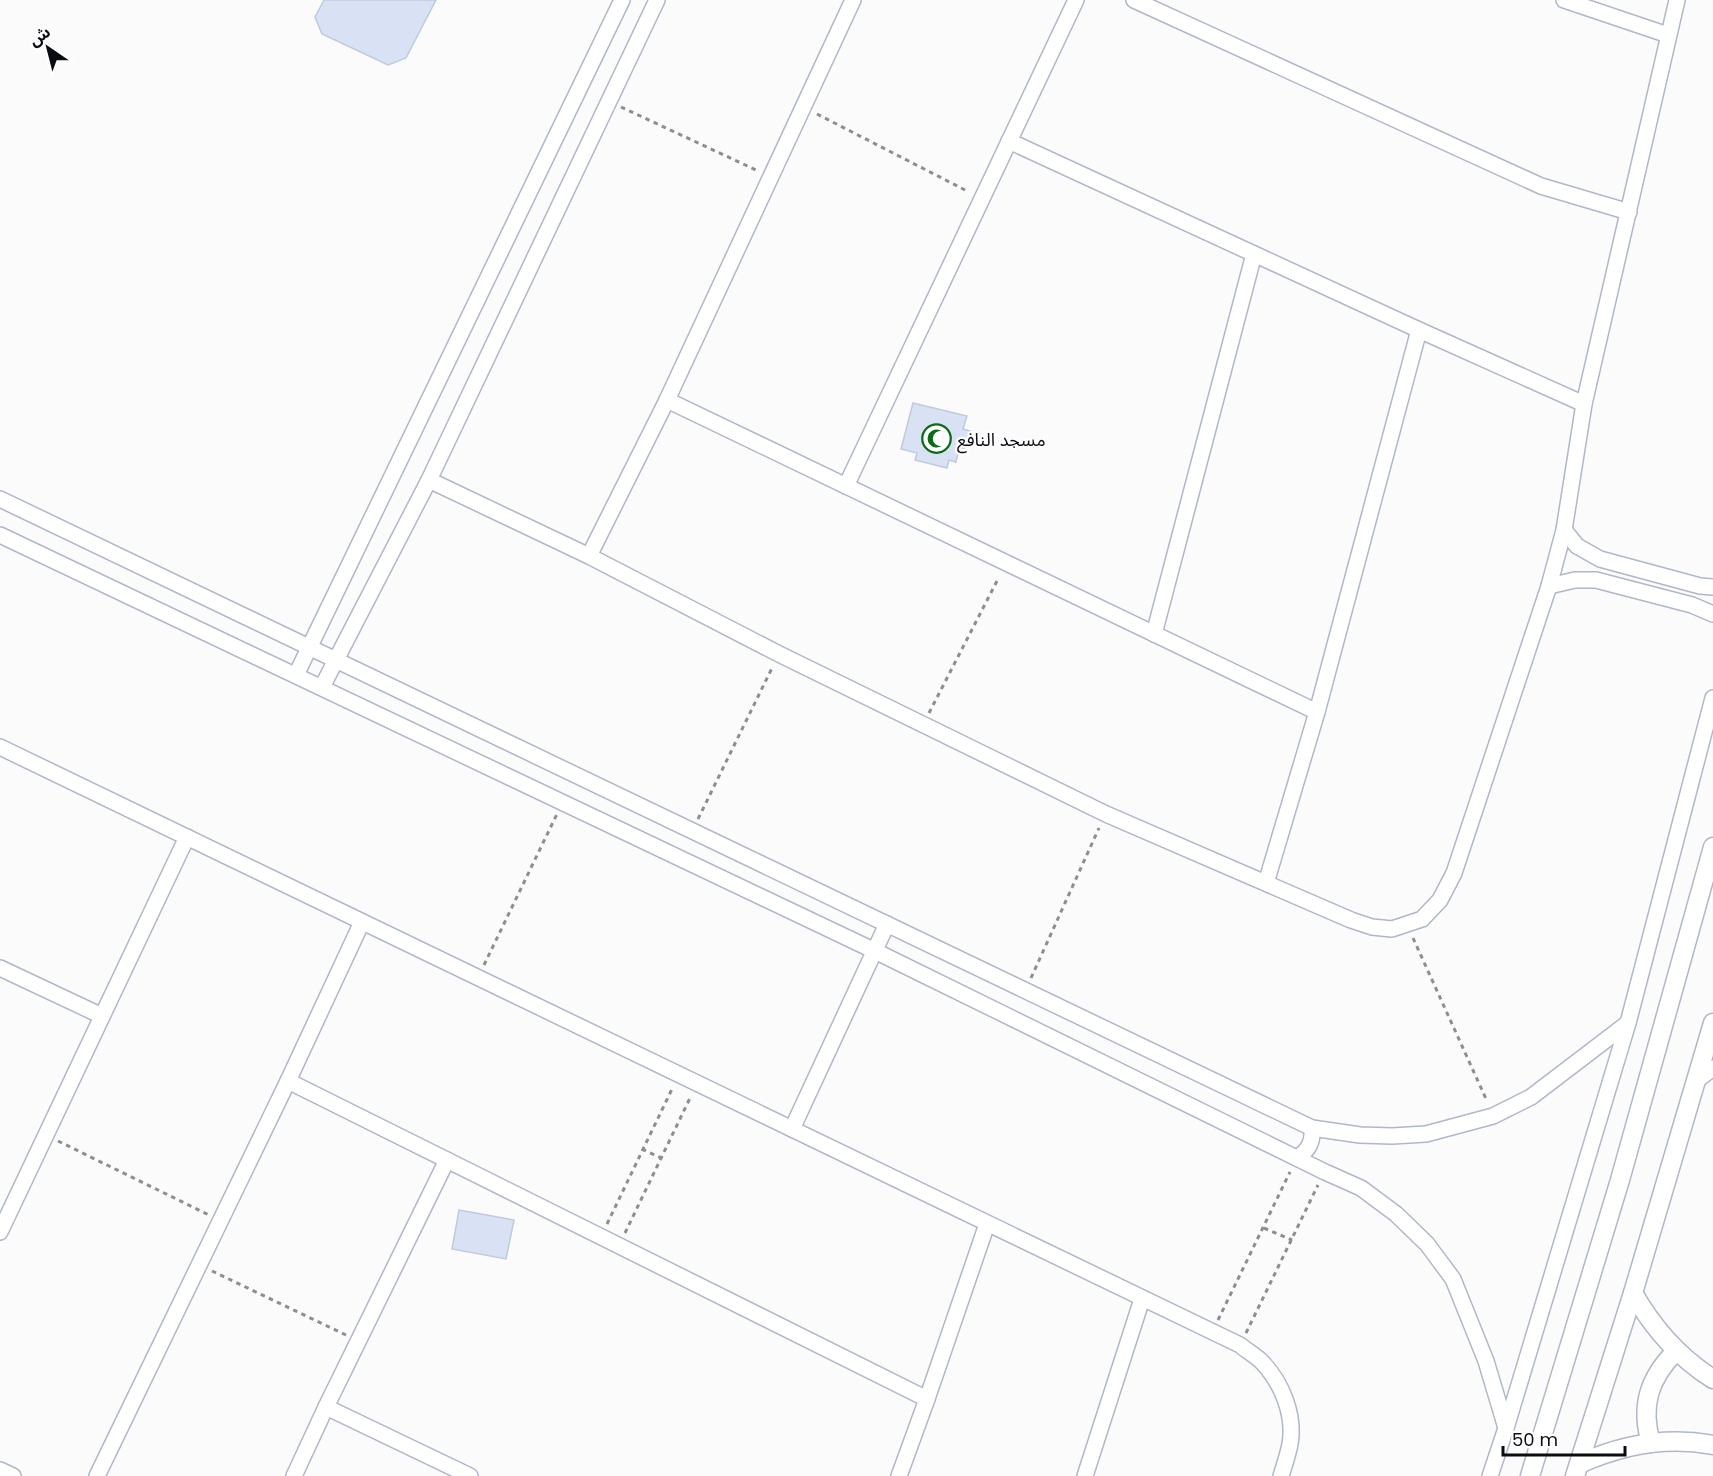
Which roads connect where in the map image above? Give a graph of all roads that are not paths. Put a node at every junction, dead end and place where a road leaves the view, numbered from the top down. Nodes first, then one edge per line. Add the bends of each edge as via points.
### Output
1 (622, 0) edge
2 (657, 0) edge
3 (853, 0) edge
4 (1076, 0) edge
5 (1134, 0) edge
6 (1564, 0) edge
7 (1677, 0) edge
8 (1668, 35) junction
9 (1009, 141) junction
10 (1629, 212) junction
11 (1254, 254) junction
12 (1419, 330) junction
13 (668, 400) junction
14 (1584, 404) junction
15 (429, 480) junction
16 (846, 486) junction
17 (0, 499) edge
18 (1564, 530) junction
19 (0, 535) edge
20 (589, 556) junction
21 (1550, 586) junction
22 (1713, 587) edge
23 (1713, 614) edge
24 (1154, 634) junction
25 (308, 649) junction
26 (334, 661) junction
27 (296, 675) junction
28 (321, 687) junction
29 (1713, 698) edge
30 (1317, 712) junction
31 (0, 747) edge
32 (187, 837) junction
33 (1713, 847) edge
34 (1266, 883) junction
35 (1708, 885) edge
36 (363, 922) junction
37 (887, 924) junction
38 (875, 951) junction
39 (0, 968) edge
40 (102, 1016) junction
41 (1628, 1023) junction
42 (1713, 1023) edge
43 (1713, 1068) edge
44 (288, 1081) junction
45 (1696, 1081) junction
46 (1312, 1128) junction
47 (792, 1129) junction
48 (1297, 1158) junction
49 (447, 1160) junction
50 (987, 1224) junction
51 (0, 1232) edge
52 (1633, 1293) junction
53 (1142, 1299) junction
54 (1676, 1351) junction
55 (1713, 1379) edge
56 (927, 1399) junction
57 (326, 1407) junction
58 (1506, 1428) junction
59 (1652, 1443) junction
60 (1713, 1445) edge
61 (0, 1470) edge
62 (1577, 1470) edge
63 (13, 1476) edge
64 (97, 1476) edge
65 (294, 1476) edge
66 (470, 1476) edge
67 (899, 1476) edge
68 (1085, 1476) edge
69 (1281, 1476) edge
70 (1490, 1476) edge
71 (1530, 1476) edge

1 - 25 street
2 - 15 street
3 - 13 street
4 - 9 street
5 - 10 street via 1541,186
6 - 8 street
7 - 8 street
8 - 10 street
9 - 11 street
9 - 16 street
10 - 14 street
11 - 12 street
11 - 24 street
12 - 14 street
12 - 30 street
13 - 16 street
13 - 20 street
14 - 18 street
15 - 20 street
15 - 26 street
16 - 24 street
17 - 25 street
18 - 21 street
18 - 22 street via 1576,546 1600,559
19 - 27 street
20 - 34 street via 1106,814
21 - 23 street via 1596,580
21 - 34 street via 1454,873 1433,909 1422,920 1407,925 1392,929 1372,927
24 - 30 street
25 - 26 street
25 - 27 street
26 - 28 street
26 - 37 street
27 - 28 street
28 - 38 street
29 - 41 street
30 - 34 street
31 - 32 street
32 - 36 street
32 - 40 street
33 - 35 street
35 - 71 street
36 - 44 street
36 - 47 street
37 - 38 street
37 - 46 street
38 - 47 street
38 - 48 street
39 - 40 street
40 - 51 street
41 - 46 street via 1531,1097 1493,1116 1426,1134 1360,1135
41 - 58 street
42 - 45 street
43 - 45 street
44 - 49 street
44 - 64 street
45 - 52 street
46 - 48 street via 1310,1146
47 - 50 street
48 - 58 street via 1361,1188 1427,1244 1453,1279 1486,1361
49 - 56 street
49 - 57 street
50 - 53 street
50 - 56 street
52 - 54 street via 1652,1324
52 - 62 street
53 - 68 street
53 - 69 street via 1240,1345 1273,1375 1282,1390 1291,1425
54 - 55 street
54 - 59 street via 1660,1370 1649,1393 1646,1418
56 - 67 street
57 - 65 street
57 - 66 street
58 - 70 street
59 - 60 street
59 - 62 street via 1614,1450
61 - 63 street

